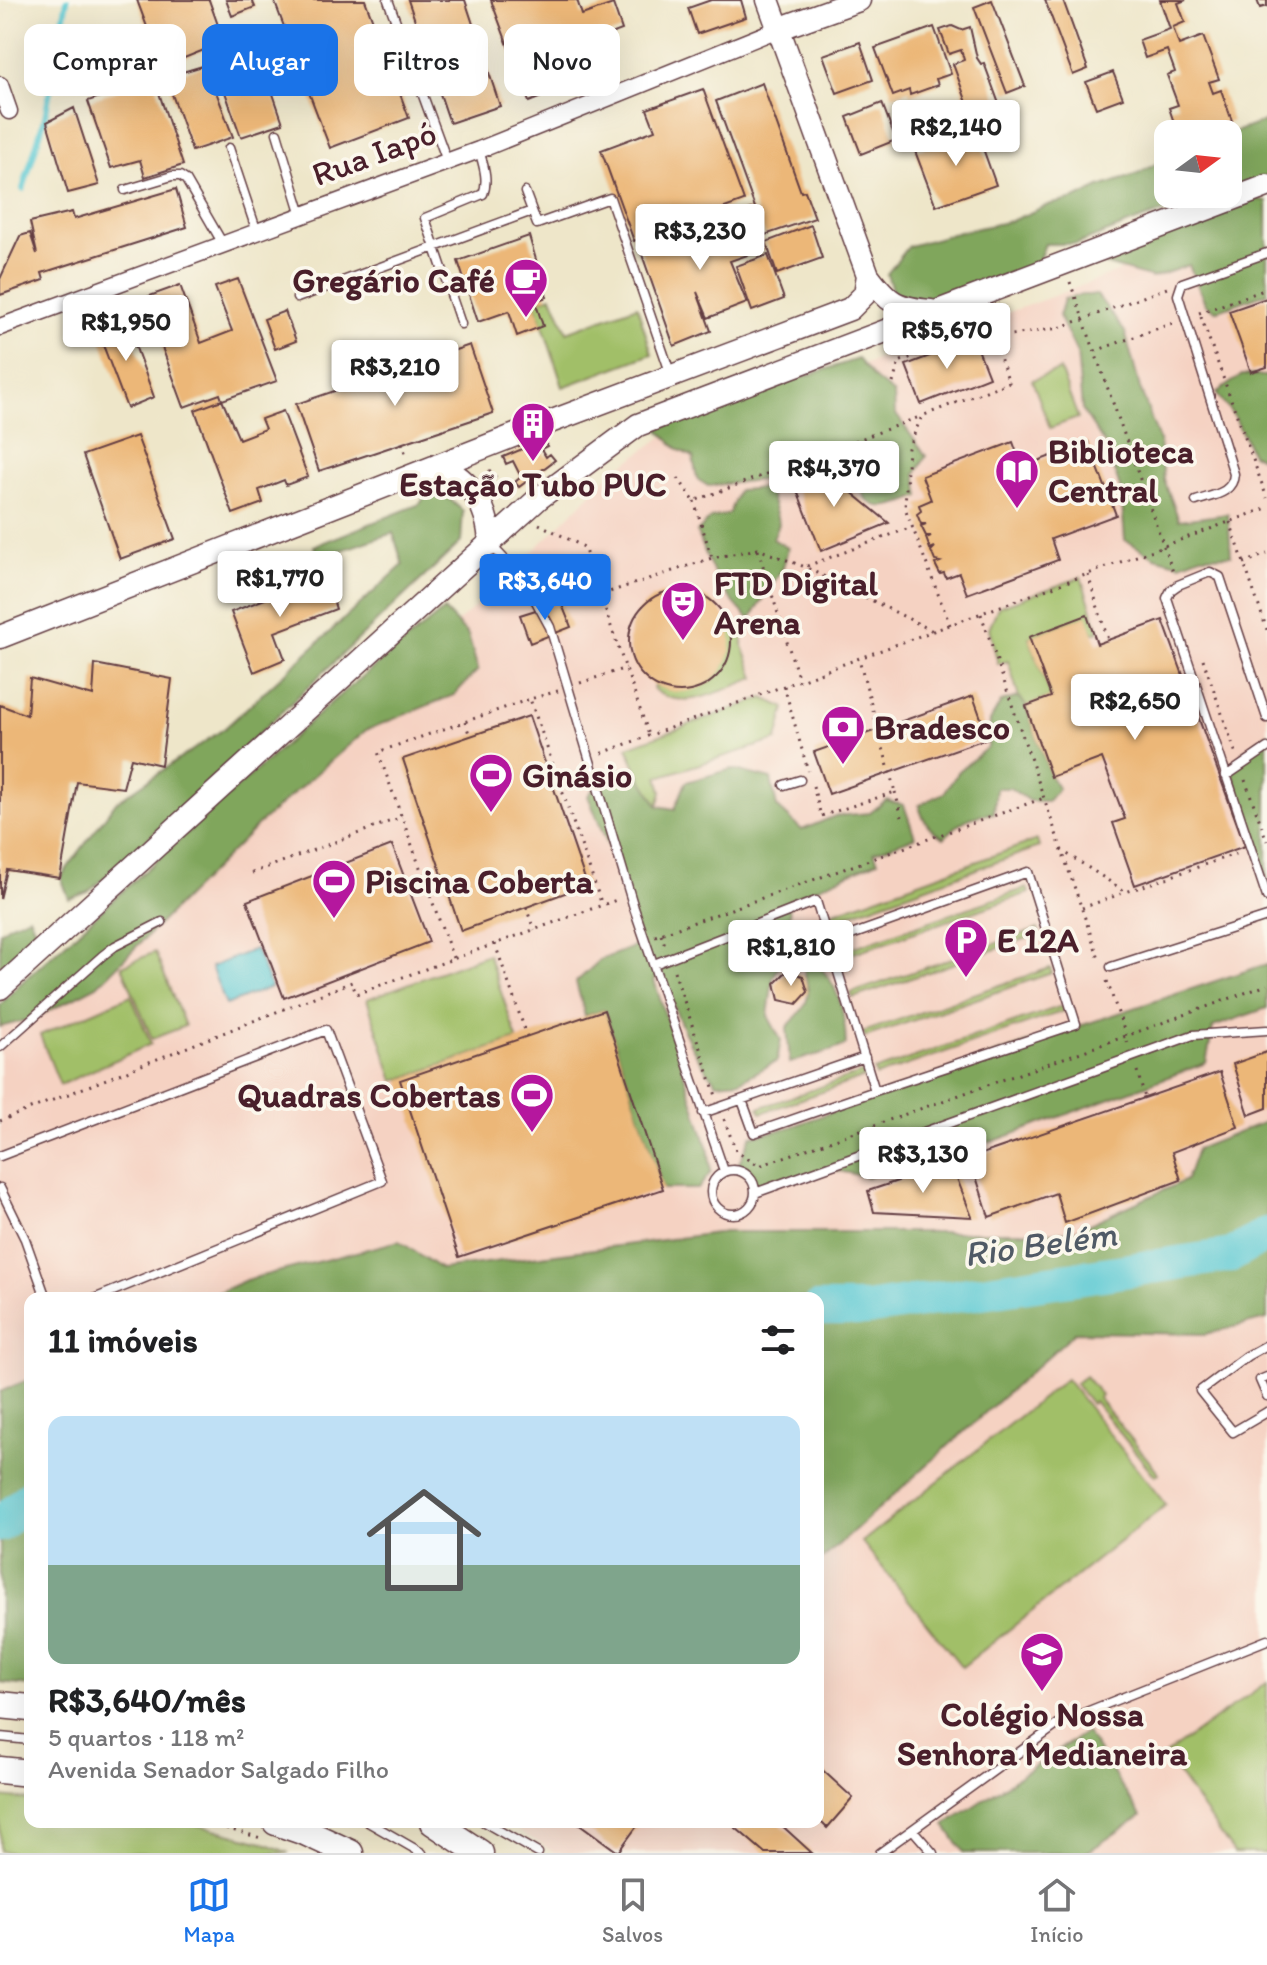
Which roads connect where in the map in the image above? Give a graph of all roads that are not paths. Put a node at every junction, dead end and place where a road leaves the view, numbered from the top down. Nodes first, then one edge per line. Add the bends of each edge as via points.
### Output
1 (388, 0) edge
2 (768, 0) edge
3 (859, 0) edge
4 (778, 29) junction
5 (0, 85) edge
6 (9, 111) dead end
7 (277, 133) dead end
8 (229, 148) dead end
9 (479, 150) junction
10 (447, 162) junction
11 (1267, 186) edge
12 (125, 190) dead end
13 (525, 192) dead end
14 (532, 211) junction
15 (302, 215) junction
16 (257, 232) junction
17 (223, 245) junction
18 (434, 247) junction
19 (1267, 253) edge
20 (868, 275) junction
21 (297, 298) dead end
22 (936, 311) junction
23 (461, 324) dead end
24 (0, 327) edge
25 (671, 376) junction
26 (438, 465) junction
27 (1196, 501) dead end
28 (490, 545) junction
29 (0, 637) edge
30 (1267, 718) edge
31 (1267, 748) edge
32 (1226, 776) junction
33 (800, 780) dead end
34 (784, 785) dead end
35 (1267, 897) edge
36 (1267, 917) edge
37 (162, 922) dead end
38 (829, 943) junction
39 (654, 964) junction
40 (1106, 966) road end
41 (0, 988) edge
42 (1267, 1030) edge
43 (0, 1047) edge
44 (865, 1057) junction
45 (875, 1091) junction
46 (742, 1100) junction
47 (703, 1113) junction
48 (0, 1156) edge
49 (724, 1171) junction
50 (0, 1188) edge
51 (755, 1193) junction
52 (44, 1292) edge
53 (111, 1292) edge
54 (1267, 1345) edge
55 (1267, 1377) edge
56 (1267, 1396) edge
57 (1267, 1412) edge
58 (1267, 1640) edge
59 (0, 1705) edge
60 (24, 1707) edge
61 (0, 1737) edge
62 (24, 1739) edge
63 (0, 1770) edge
64 (24, 1772) edge
65 (378, 1828) edge
66 (442, 1828) edge
67 (494, 1828) edge
68 (269, 1830) edge
69 (913, 1830) junction
70 (350, 1853) edge
71 (422, 1853) edge
72 (480, 1853) edge
73 (538, 1853) edge
74 (880, 1853) edge
75 (933, 1853) edge

1 - 10 lane
2 - 4 main road
3 - 4 main road, Rua Iapó
4 - 9 street, Rua Iapó
4 - 20 main road
5 - 6 street
7 - 15 lane
8 - 16 lane
9 - 10 street, Rua Iapó
9 - 18 lane via 483,194 425,218
10 - 15 street, Rua Iapó
11 - 22 main road
12 - 17 lane via 180,176
13 - 14 lane
14 - 18 lane
14 - 25 lane via 537,224 610,198
15 - 16 street, Rua Iapó
16 - 17 street, Rua Iapó
17 - 24 street, Rua Iapó
18 - 21 lane
18 - 23 lane
19 - 27 lane via 1182,283 1178,295 1234,474 1229,490
20 - 22 main road via 887,301
20 - 25 main road via 865,294 850,309
22 - 28 main road via 638,425 538,499
25 - 26 main road
26 - 28 main road via 468,485 483,506
26 - 29 main road
28 - 39 lane via 525,581 550,627
28 - 41 main road
30 - 32 lane via 1220,577 1210,572 1178,585 1167,598
31 - 32 lane
32 - 35 lane
33 - 34 lane
36 - 40 lane
37 - 43 lane via 102,956
38 - 39 lane via 816,901
38 - 44 lane
38 - 45 lane via 1028,872 1076,1024
39 - 47 lane
42 - 51 lane via 1193,1035
44 - 45 lane
44 - 46 lane
45 - 46 lane via 754,1133
46 - 47 lane
47 - 49 lane
48 - 53 lane via 326,1030 382,1181
49 - 51 lane via 746,1174
49 - 51 lane via 714,1180 711,1193 726,1213 740,1213
50 - 52 lane
54 - 57 lane via 1200,1391 1233,1432
55 - 56 lane via 1260,1380
58 - 69 lane via 1061,1722
59 - 60 highway
61 - 62 lane
63 - 64 highway
65 - 71 lane
66 - 72 highway
67 - 73 lane
68 - 70 highway
69 - 74 lane
69 - 75 lane

